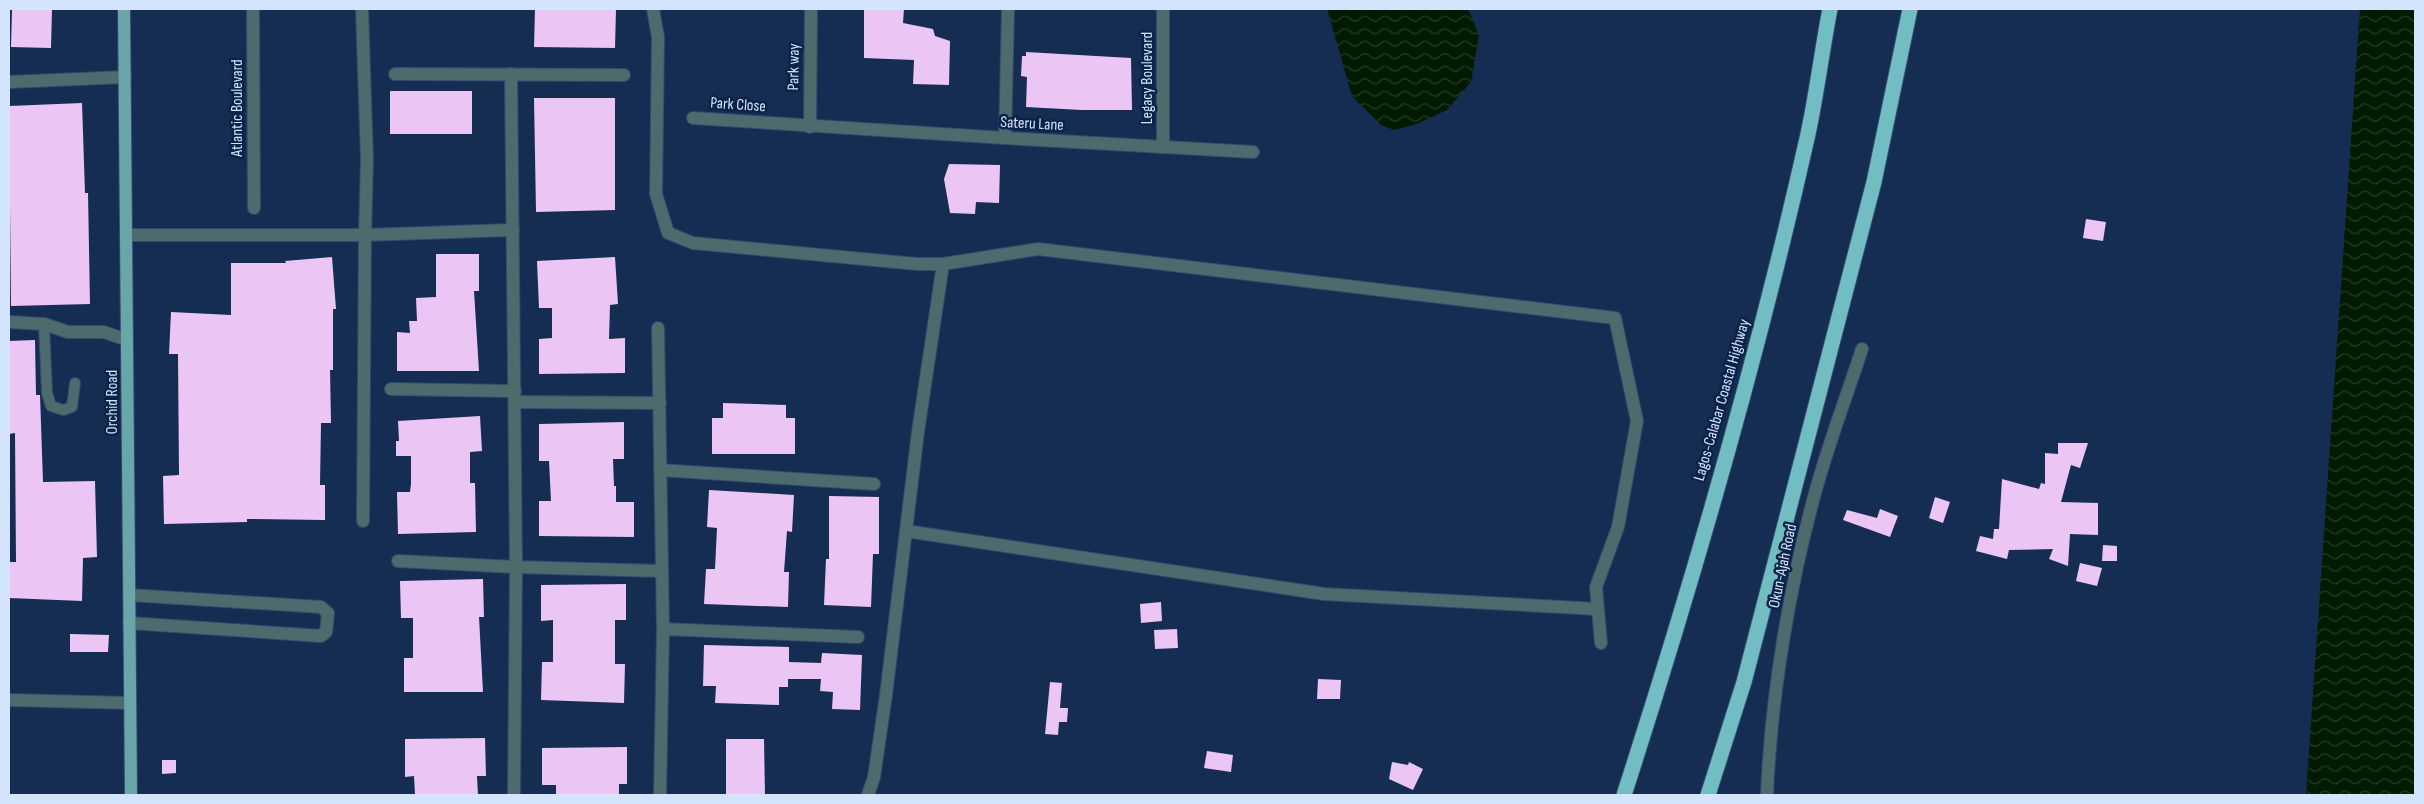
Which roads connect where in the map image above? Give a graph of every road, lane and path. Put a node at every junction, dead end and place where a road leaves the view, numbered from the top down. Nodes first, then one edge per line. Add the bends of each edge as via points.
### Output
1 (124, 9) edge
2 (253, 9) edge
3 (362, 9) edge
4 (653, 9) edge
5 (811, 9) edge
6 (1008, 9) edge
7 (1163, 9) edge
8 (1830, 9) edge
9 (1910, 9) edge
10 (395, 74) dead end
11 (511, 74) junction
12 (624, 75) dead end
13 (125, 77) junction
14 (9, 82) edge
15 (693, 118) dead end
16 (810, 126) junction
17 (1005, 138) junction
18 (1163, 147) junction
19 (1253, 152) dead end
20 (254, 208) dead end
21 (513, 230) junction
22 (127, 234) junction
23 (365, 235) junction
24 (944, 264) junction
25 (9, 322) edge
26 (44, 324) junction
27 (658, 328) dead end
28 (127, 340) junction
29 (1862, 350) dead end
30 (75, 383) dead end
31 (392, 389) dead end
32 (515, 396) junction
33 (660, 403) junction
34 (660, 470) junction
35 (874, 484) dead end
36 (363, 521) dead end
37 (906, 531) junction
38 (398, 560) dead end
39 (516, 567) junction
40 (661, 571) junction
41 (129, 596) junction
42 (1598, 609) junction
43 (129, 623) junction
44 (663, 629) junction
45 (858, 637) dead end
46 (1601, 643) dead end
47 (9, 700) edge
48 (130, 703) junction
49 (131, 795) edge
50 (514, 795) edge
51 (660, 795) edge
52 (868, 795) edge
53 (1624, 795) edge
54 (1708, 795) edge
55 (1767, 795) edge

1 - 13 main road, Orchid Road
2 - 20 street, Atlantic Boulevard
3 - 23 street via 368,159
4 - 24 street via 658,37 656,194 668,233 693,243
5 - 16 street, Park way
6 - 17 street
7 - 18 street, Legacy Boulevard
8 - 53 highway, Lagos-Calabar Coastal Highway via 1808,132 1759,338 1662,677
9 - 54 highway via 1867,211 1744,682
10 - 11 street
11 - 12 street
11 - 21 street
13 - 14 street
13 - 22 main road, Orchid Road
15 - 16 street, Park Close
16 - 17 street, Sateru Lane
17 - 18 street, Sateru Lane
18 - 19 street, Sateru Lane
21 - 23 street
21 - 32 street
22 - 23 street
22 - 28 main road, Orchid Road
23 - 36 street
24 - 37 street
24 - 42 street via 1038,249 1615,318 1637,421 1618,527 1596,587
25 - 26 street
26 - 28 street via 68,332 104,332
26 - 30 lane via 47,394 51,406 62,410 72,408
27 - 33 street
28 - 41 main road, Orchid Road
29 - 55 street, Okun-Ajah Road via 1817,486 1800,558 1782,654
31 - 32 street
32 - 33 street
32 - 39 street
33 - 34 street
34 - 35 street
34 - 40 street
37 - 42 street via 1324,594
37 - 52 street via 886,695 874,777
38 - 39 street
39 - 40 street
39 - 50 street
40 - 44 street
41 - 43 main road, Orchid Road
41 - 43 street via 321,607 328,613 326,632 321,636
42 - 46 street
43 - 48 main road, Orchid Road
44 - 45 street
44 - 51 street
47 - 48 street
48 - 49 main road, Orchid Road

